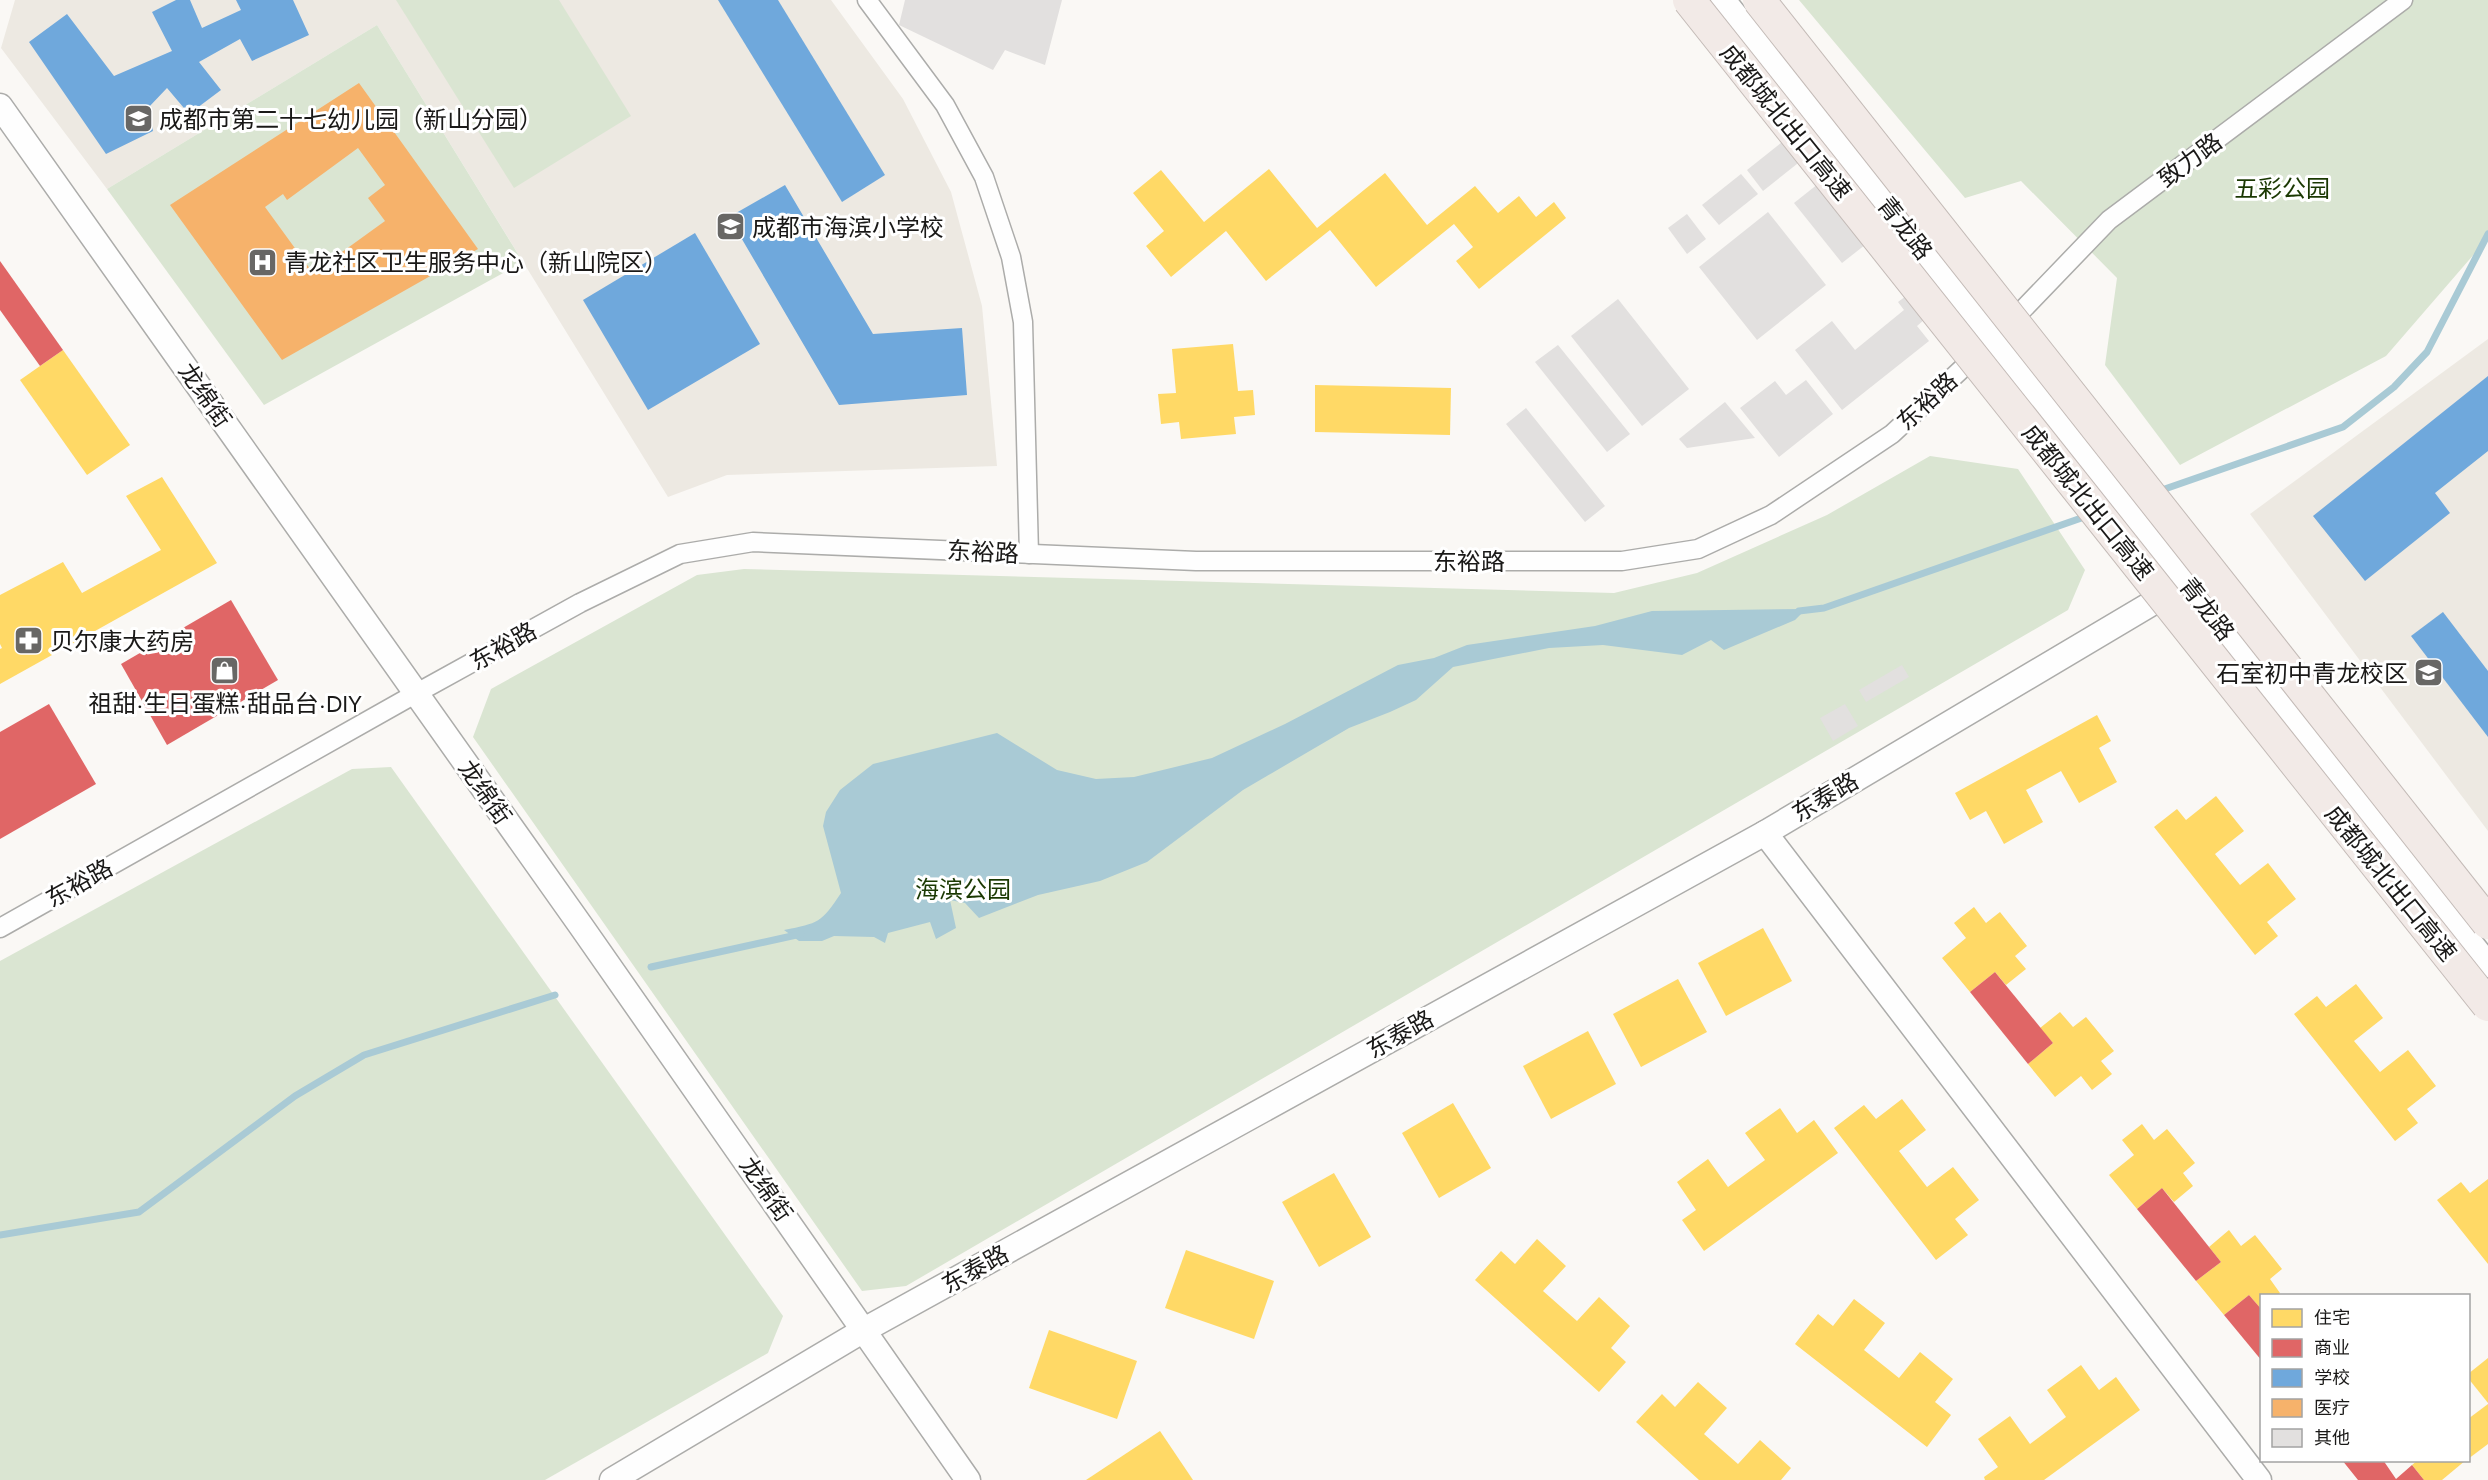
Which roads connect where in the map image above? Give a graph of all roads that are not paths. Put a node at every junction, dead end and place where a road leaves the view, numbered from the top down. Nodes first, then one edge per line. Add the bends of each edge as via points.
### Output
1 (867, 0) edge
2 (1689, 0) edge
3 (1723, 0) edge
4 (1759, 0) edge
5 (2403, 0) edge
6 (0, 106) edge
7 (1993, 340) junction
8 (1029, 554) junction
9 (2186, 583) junction
10 (415, 694) junction
11 (1765, 833) junction
12 (2488, 923) edge
13 (0, 927) edge
14 (2488, 965) edge
15 (2488, 1005) edge
16 (864, 1330) junction
17 (612, 1480) edge
18 (968, 1480) edge
19 (2259, 1480) edge

1 - 8 street via 945,105 984,177 1011,257 1023,322
2 - 15 highway, 成都城北出口高速, bridge
3 - 7 street, 青龙路
4 - 12 highway, 成都城北出口高速, bridge
5 - 7 street, 致力路 via 2109,220
6 - 10 street, 龙绵街
7 - 8 street, 东裕路 via 1892,434 1771,515 1698,549 1622,561 1196,561
7 - 9 street, 青龙路
8 - 10 street, 东裕路 via 753,542 680,554 580,603
9 - 11 street, 东泰路
9 - 14 street, 青龙路
10 - 13 street, 东裕路
10 - 16 street, 龙绵街
11 - 16 street, 东泰路
11 - 19 street
16 - 17 street, 东泰路
16 - 18 street, 龙绵街

